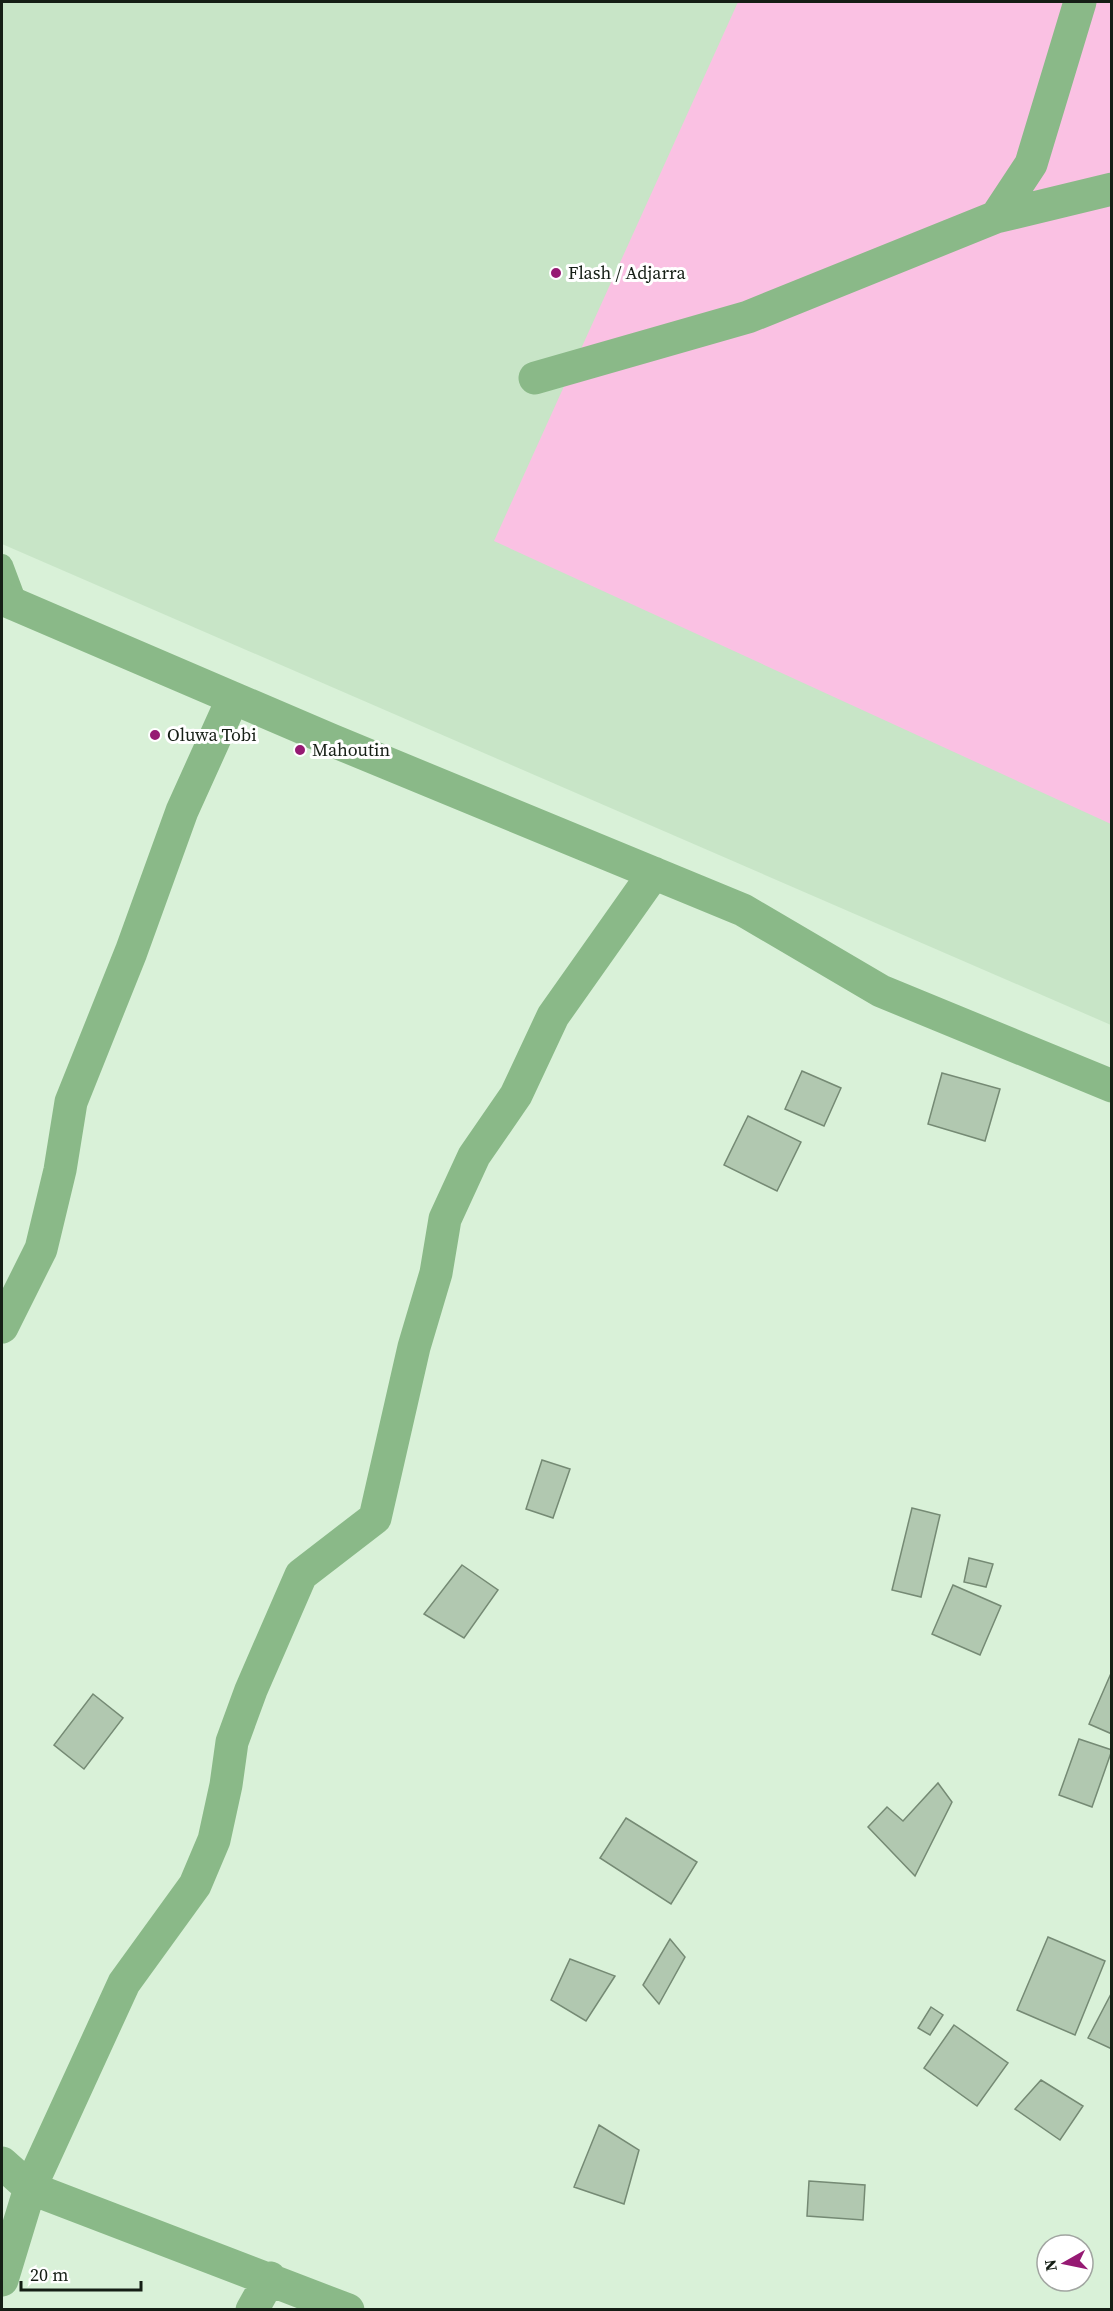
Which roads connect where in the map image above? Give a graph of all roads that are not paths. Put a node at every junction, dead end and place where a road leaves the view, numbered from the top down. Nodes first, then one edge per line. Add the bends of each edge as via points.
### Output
1 (1080, 2) edge
2 (1112, 189) edge
3 (996, 217) junction
4 (535, 378) dead end
5 (2, 565) edge
6 (9, 602) edge
7 (233, 698) junction
8 (654, 873) junction
9 (1112, 1086) edge
10 (2, 1327) edge
11 (2, 2163) edge
12 (30, 2188) junction
13 (270, 2278) junction
14 (2, 2280) edge
15 (252, 2310) edge
16 (348, 2310) edge

1 - 3 street via 1031,164
2 - 3 street
3 - 4 street via 748,317
5 - 6 lane
6 - 7 street
7 - 8 street
7 - 10 street via 182,811 132,952 71,1102 41,1248
8 - 9 street via 743,910 881,991
8 - 12 street via 553,1017 516,1095 474,1156 445,1219 436,1274 414,1347 375,1518 301,1575 250,1690 236,1732 214,1840 195,1885 124,1983
11 - 12 street
12 - 13 street
12 - 14 street
13 - 15 street
13 - 16 street

